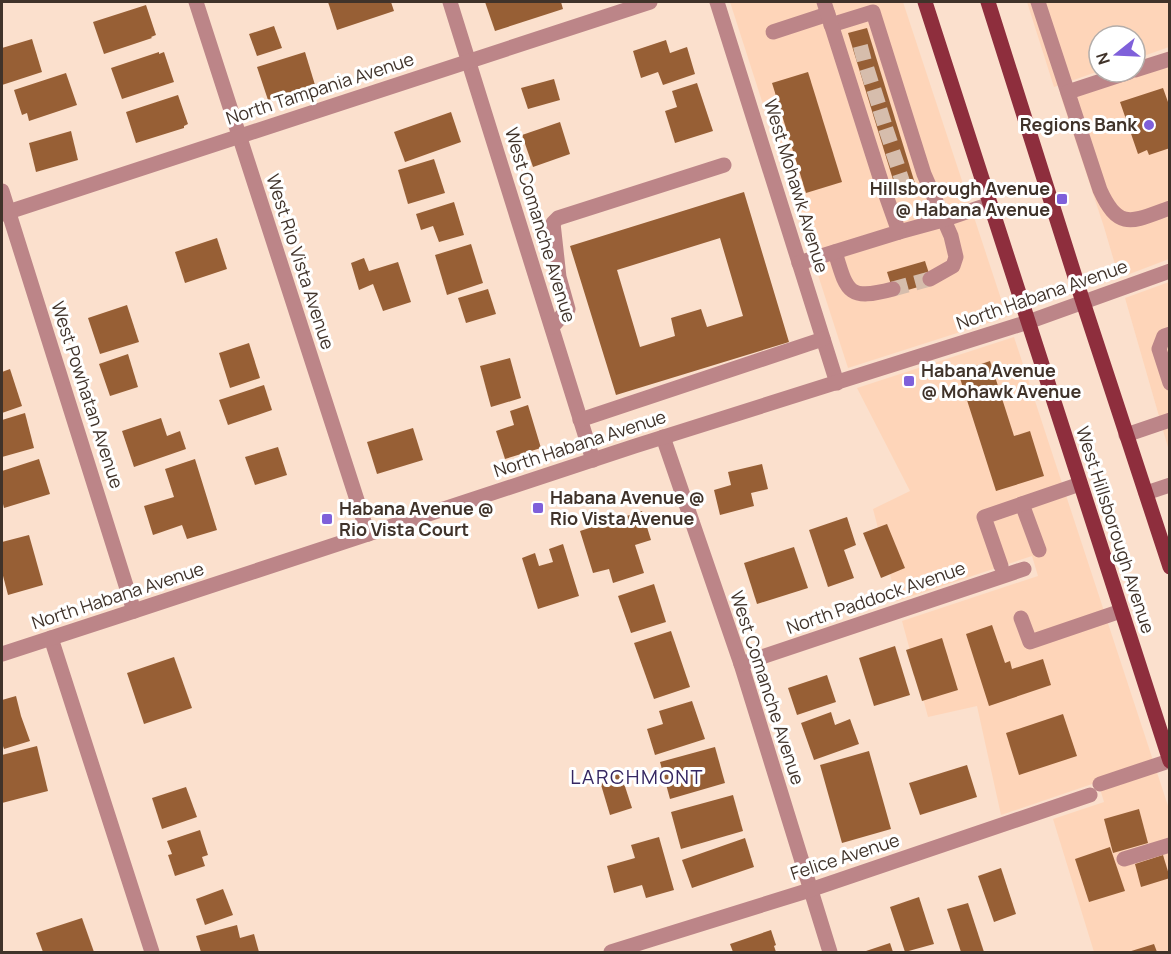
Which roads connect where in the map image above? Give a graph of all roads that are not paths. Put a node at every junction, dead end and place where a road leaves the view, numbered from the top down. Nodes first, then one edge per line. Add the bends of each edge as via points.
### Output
1 (196, 2) edge
2 (450, 2) edge
3 (650, 2) edge
4 (717, 2) edge
5 (925, 2) edge
6 (988, 2) edge
7 (1038, 2) edge
8 (828, 13) edge
9 (773, 32) dead end
10 (1170, 58) edge
11 (469, 61) junction
12 (1147, 66) edge
13 (1092, 84) edge
14 (1068, 92) junction
15 (239, 136) junction
16 (724, 165) dead end
17 (2, 191) edge
18 (990, 204) junction
19 (1170, 208) edge
20 (5, 213) edge
21 (943, 220) junction
22 (899, 232) junction
23 (836, 252) junction
24 (799, 263) junction
25 (1170, 271) edge
26 (559, 277) junction
27 (930, 279) tunnel mouth
28 (537, 280) junction
29 (893, 290) tunnel mouth
30 (1083, 302) junction
31 (1028, 322) junction
32 (552, 327) junction
33 (1170, 334) edge
34 (823, 339) junction
35 (837, 383) junction
36 (1170, 383) edge
37 (580, 420) junction
38 (1170, 420) edge
39 (1126, 435) junction
40 (663, 437) junction
41 (593, 460) junction
42 (1080, 484) junction
43 (1170, 485) edge
44 (1146, 493) junction
45 (1022, 504) junction
46 (368, 534) junction
47 (1039, 550) dead end
48 (1001, 566) dead end
49 (1170, 567) edge
50 (1024, 569) dead end
51 (134, 611) junction
52 (1121, 611) junction
53 (1021, 618) dead end
54 (51, 638) junction
55 (2, 654) edge
56 (741, 664) junction
57 (1169, 761) edge
58 (1170, 845) edge
59 (1124, 859) dead end
60 (810, 890) junction
61 (152, 952) edge
62 (611, 952) edge
63 (830, 952) edge

1 - 15 street, West Rio Vista Avenue
2 - 11 street, West Comanche Avenue
3 - 11 street, North Tampania Avenue
4 - 24 street, West Mohawk Avenue
5 - 18 main road, West Hillsborough Avenue
6 - 30 main road
7 - 14 street
8 - 9 street
8 - 21 street via 873,12 879,48 919,175
8 - 22 street via 849,57 889,185
10 - 12 street
11 - 15 street, North Tampania Avenue
11 - 28 street, West Comanche Avenue
13 - 14 street
14 - 19 street via 1100,190 1112,211 1128,220
15 - 20 street, North Tampania Avenue
15 - 46 street, West Rio Vista Avenue
16 - 26 street via 558,218 553,223
17 - 20 street, West Powhatan Avenue
18 - 21 street
18 - 31 main road, West Hillsborough Avenue
20 - 51 street, West Powhatan Avenue
21 - 22 street
21 - 27 street via 956,257 953,266
22 - 23 street
23 - 24 street
23 - 29 street via 843,280 852,292 875,294
24 - 34 street, West Mohawk Avenue
25 - 30 street, North Habana Avenue
26 - 28 street
26 - 32 street via 568,309
28 - 32 street, West Comanche Avenue
30 - 31 street, North Habana Avenue
30 - 39 main road
31 - 35 street, North Habana Avenue
31 - 42 main road, West Hillsborough Avenue
32 - 37 street, West Comanche Avenue
33 - 36 street via 1164,336 1159,349
34 - 35 street, West Mohawk Avenue
34 - 37 street
35 - 40 street, North Habana Avenue
37 - 41 street, West Comanche Avenue
38 - 39 street
39 - 44 main road
40 - 41 street, North Habana Avenue
40 - 56 street, West Comanche Avenue
41 - 46 street, North Habana Avenue
42 - 45 street
42 - 52 main road, West Hillsborough Avenue
43 - 44 street
44 - 49 main road
45 - 47 street
45 - 48 street via 984,517
46 - 51 street, North Habana Avenue
50 - 56 street, North Paddock Avenue
51 - 54 street, North Habana Avenue
52 - 53 street via 1030,642
52 - 57 main road, West Hillsborough Avenue
54 - 55 street, North Habana Avenue
54 - 61 street
56 - 60 street, West Comanche Avenue
57 - 60 street, Felice Avenue
58 - 59 street
60 - 62 street, Felice Avenue
60 - 63 street, West Comanche Avenue

